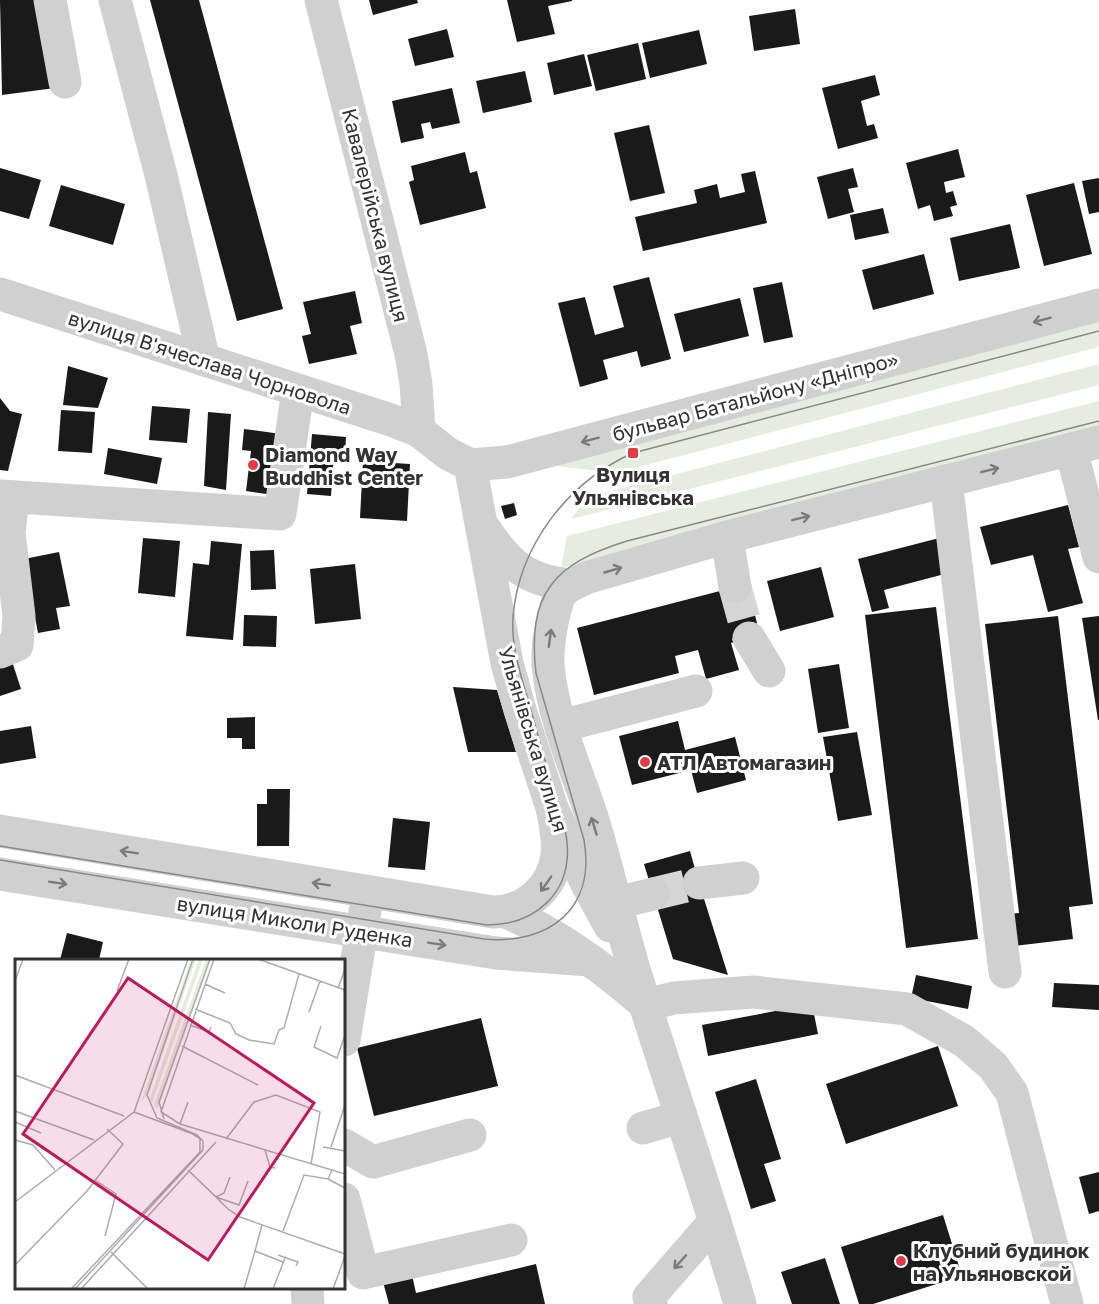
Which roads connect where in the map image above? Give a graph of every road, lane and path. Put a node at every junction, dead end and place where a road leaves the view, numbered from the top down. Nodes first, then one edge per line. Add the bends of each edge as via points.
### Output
1 (50, 0) edge
2 (115, 0) edge
3 (321, 0) edge
4 (65, 82) dead end
5 (0, 294) edge
6 (1099, 305) edge
7 (204, 360) junction
8 (298, 390) junction
9 (419, 431) junction
10 (1085, 446) edge
11 (470, 465) junction
12 (946, 481) junction
13 (7, 497) edge
14 (481, 524) junction
15 (727, 537) junction
16 (1099, 557) edge
17 (735, 587) tunnel mouth
18 (565, 589) junction
19 (749, 639) tunnel mouth
20 (0, 652) edge
21 (769, 672) dead end
22 (696, 691) dead end
23 (561, 726) junction
24 (552, 808) junction
25 (0, 831) edge
26 (0, 874) edge
27 (743, 878) dead end
28 (699, 883) tunnel mouth
29 (368, 892) junction
30 (653, 894) tunnel mouth
31 (616, 903) junction
32 (506, 912) junction
33 (362, 932) junction
34 (591, 960) junction
35 (633, 963) junction
36 (1005, 972) dead end
37 (646, 1005) junction
38 (345, 1034) edge
39 (681, 1117) junction
40 (643, 1128) dead end
41 (470, 1135) dead end
42 (345, 1146) edge
43 (345, 1203) edge
44 (716, 1221) junction
45 (511, 1239) dead end
46 (307, 1289) edge
47 (308, 1304) edge
48 (651, 1304) edge
49 (740, 1304) edge
50 (1067, 1304) edge

1 - 4 street
2 - 7 street
3 - 9 street, Кавалерійська вулиця via 411,354
5 - 7 street, вулиця В'ячеслава Чорновола
6 -> 11 street, бульвар Батальйону «Дніпро» via 507,462
7 - 8 street, вулиця В'ячеслава Чорновола
8 - 9 street, вулиця В'ячеслава Чорновола
8 - 13 street via 280,514
9 - 11 street
12 -> 10 street
10 - 16 street
11 - 14 street, Ульянівська вулиця
15 -> 12 street
12 - 36 street
13 - 20 street via 19,616 17,645
14 - 18 street via 496,547 523,573
14 - 24 street, Ульянівська вулиця via 507,663
15 - 17 street
18 -> 15 street via 586,579
23 -> 18 street, Ульянівська вулиця via 548,662 552,624
19 - 21 street
22 - 23 street
31 -> 23 street, Ульянівська вулиця
24 -> 32 street via 557,835 554,872 544,889 527,903
24 - 35 street, Ульянівська вулиця via 585,880
29 -> 25 street, вулиця Миколи Руденка
26 -> 33 street, вулиця Миколи Руденка
27 - 28 street
29 - 32 street, вулиця Миколи Руденка
29 - 33 street
30 - 31 street
31 - 35 street, Ульянівська вулиця
32 - 34 street, вулиця Миколи Руденка via 544,930
33 -> 34 street, вулиця Миколи Руденка via 496,954
33 - 38 street
34 - 37 street, вулиця Миколи Руденка
35 - 37 street, Ульянівська вулиця
37 - 39 street, Ульянівська вулиця
37 - 50 street via 674,998 753,992 851,1002 907,1009 964,1041 993,1066 1012,1093
39 - 40 street
39 - 44 street, Ульянівська вулиця
41 - 42 street via 373,1162
43 - 45 street via 363,1273
44 -> 48 street via 649,1297
44 - 49 street, Ульянівська вулиця
46 - 47 street

